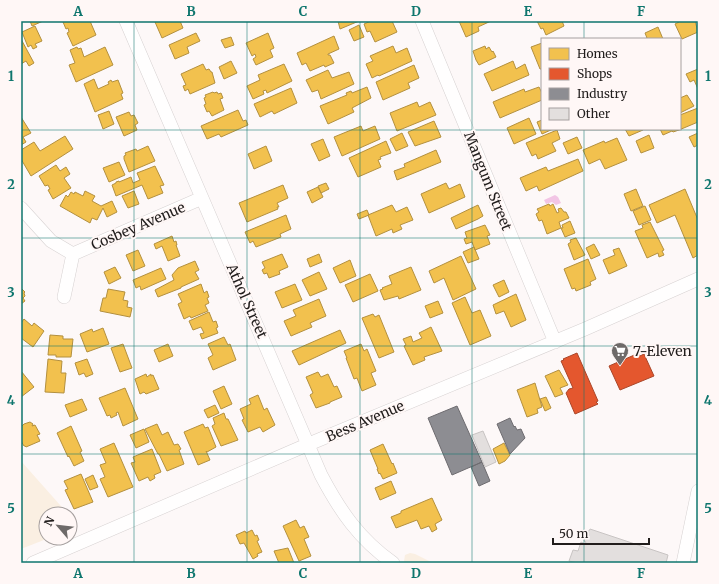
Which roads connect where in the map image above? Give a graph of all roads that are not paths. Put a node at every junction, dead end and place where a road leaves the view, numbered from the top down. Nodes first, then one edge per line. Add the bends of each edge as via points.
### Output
1 (126, 21) edge
2 (422, 21) edge
3 (202, 198) junction
4 (21, 208) edge
5 (73, 254) junction
6 (698, 279) edge
7 (64, 297) dead end
8 (555, 342) junction
9 (309, 444) junction
10 (698, 491) edge
11 (33, 563) edge
12 (393, 563) edge
13 (683, 563) edge

1 - 3 street, Athol Street
2 - 8 street, Mangum Street
3 - 5 street, Cosbey Avenue
3 - 9 street, Athol Street
4 - 5 street, Cosbey Avenue via 51,241
5 - 7 street, Cosbey Avenue
6 - 8 street, Bess Avenue
8 - 9 street, Bess Avenue
9 - 11 street, Bess Avenue
9 - 12 street, Athol Street via 327,486 342,511 362,537
10 - 13 street

